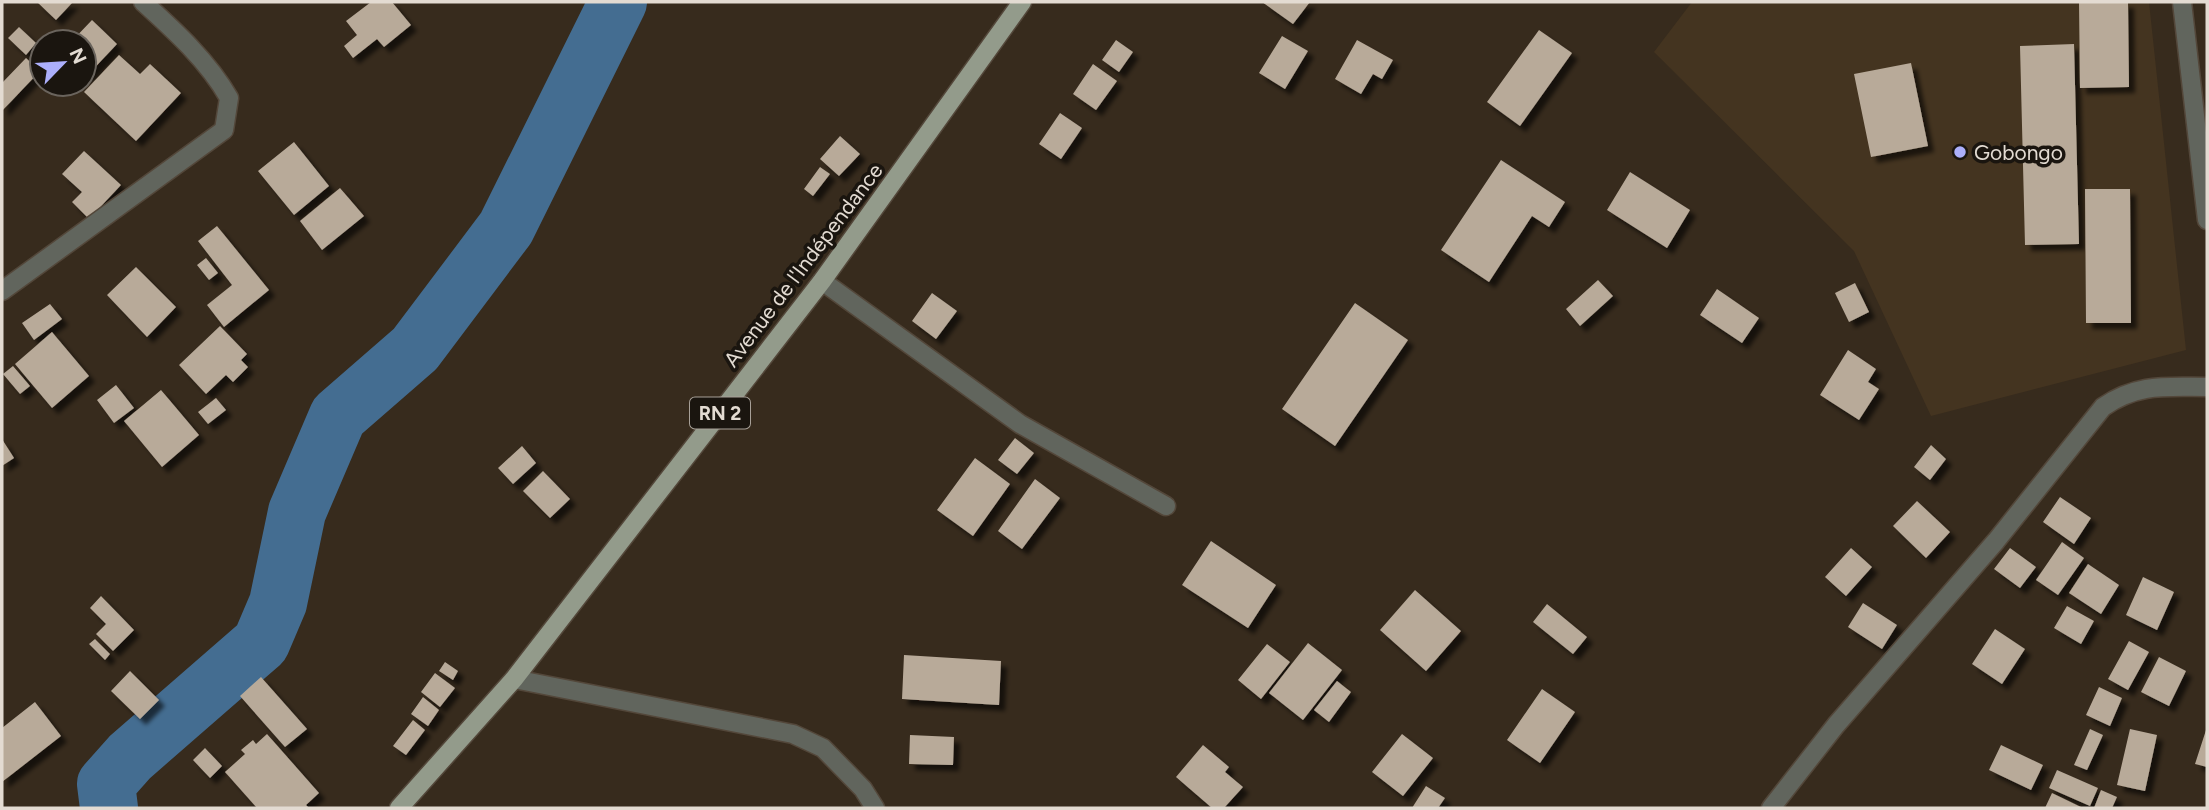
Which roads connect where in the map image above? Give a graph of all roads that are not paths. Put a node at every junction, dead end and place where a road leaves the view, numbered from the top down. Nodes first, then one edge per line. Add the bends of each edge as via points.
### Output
1 (143, 2) edge
2 (1022, 2) edge
3 (2182, 2) edge
4 (2207, 220) edge
5 (822, 281) junction
6 (2, 291) edge
7 (2207, 387) edge
8 (1166, 506) dead end
9 (514, 679) junction
10 (399, 808) edge
11 (875, 808) edge
12 (1771, 808) edge

1 - 6 street via 220,83 229,98 224,130
2 - 5 main road, Avenue de l'Indépendance / RN 2
3 - 4 street
5 - 8 street via 1020,424
5 - 9 main road, Avenue de l'Indépendance / RN 2
7 - 12 street via 2141,388 2103,407
9 - 10 main road, Avenue de l'Indépendance / RN 2
9 - 11 street via 793,734 823,748

